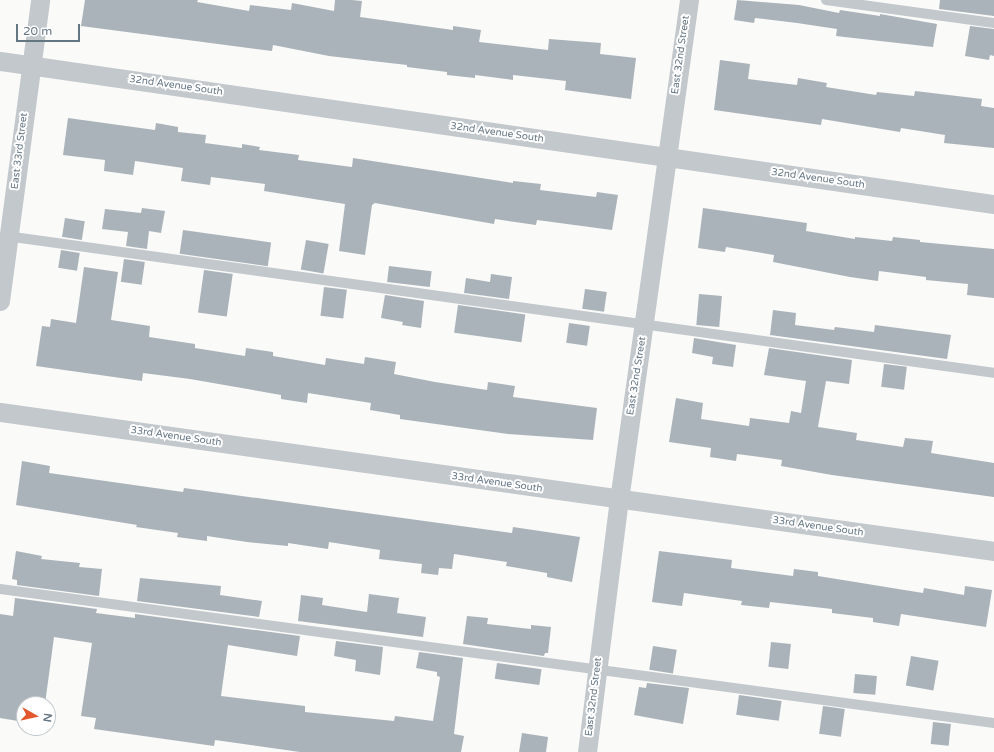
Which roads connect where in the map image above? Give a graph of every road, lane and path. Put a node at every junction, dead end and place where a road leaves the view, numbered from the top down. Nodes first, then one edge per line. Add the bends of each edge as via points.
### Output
1 (40, 0) edge
2 (689, 0) edge
3 (826, 0) edge
4 (994, 23) edge
5 (0, 60) edge
6 (31, 65) junction
7 (668, 157) junction
8 (994, 204) edge
9 (4, 236) edge
10 (0, 301) edge
11 (645, 324) junction
12 (994, 372) edge
13 (0, 412) edge
14 (619, 500) junction
15 (994, 551) edge
16 (0, 588) edge
17 (598, 668) junction
18 (994, 723) edge
19 (587, 752) edge

1 - 6 street, East 33rd Street
2 - 7 street, East 32nd Street
3 - 4 lane
5 - 6 street, 32nd Avenue South
6 - 7 street, 32nd Avenue South
6 - 9 street, East 33rd Street
7 - 8 street, 32nd Avenue South
7 - 11 street, East 32nd Street
9 - 10 street, East 33rd Street
9 - 11 lane
11 - 12 lane
11 - 14 street, East 32nd Street
13 - 14 street, 33rd Avenue South
14 - 15 street, 33rd Avenue South
14 - 17 street, East 32nd Street
16 - 17 lane
17 - 18 lane
17 - 19 street, East 32nd Street

